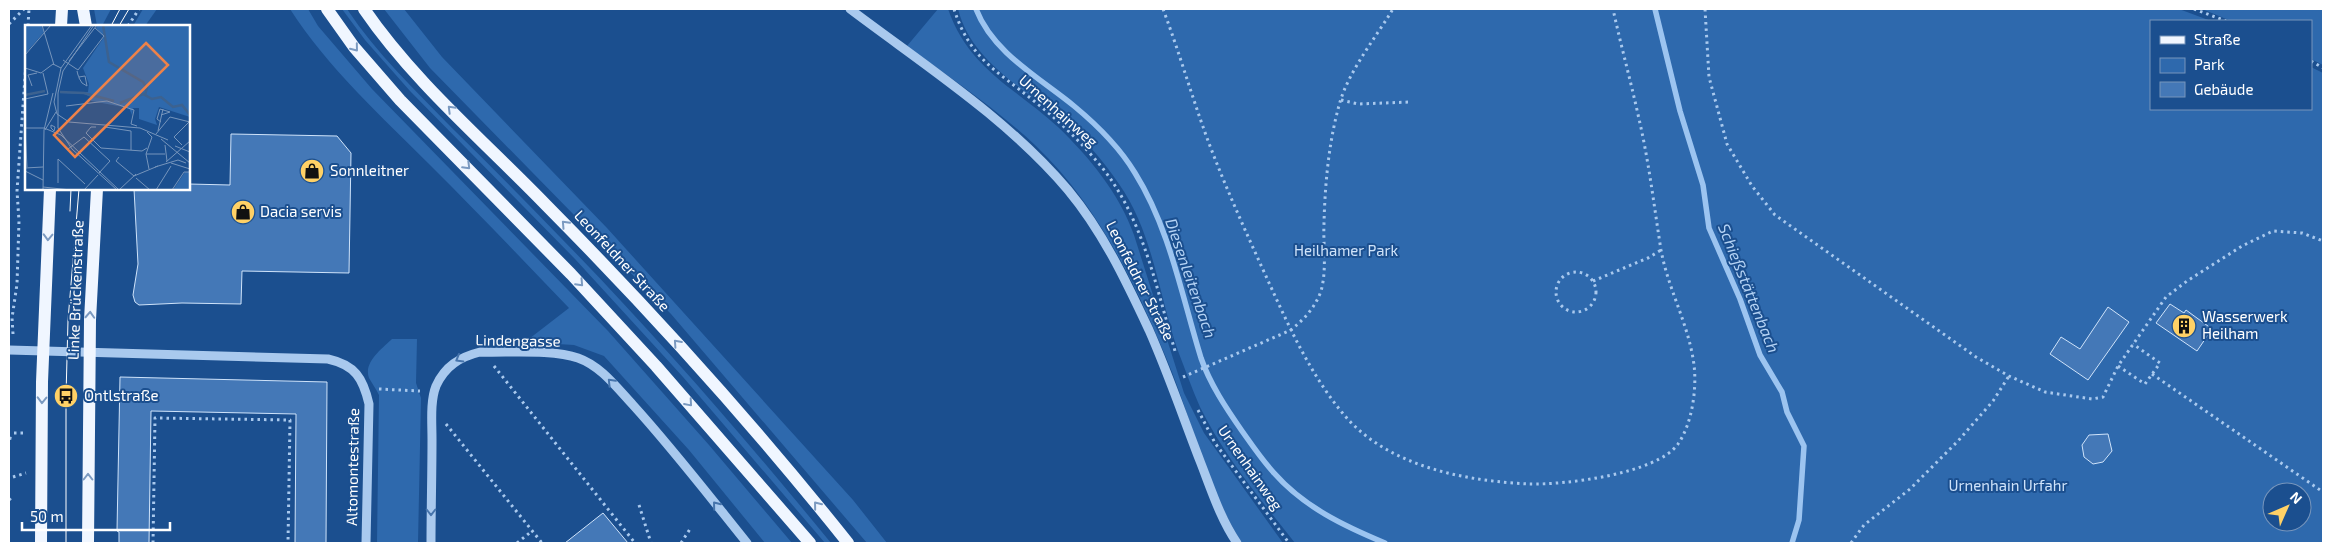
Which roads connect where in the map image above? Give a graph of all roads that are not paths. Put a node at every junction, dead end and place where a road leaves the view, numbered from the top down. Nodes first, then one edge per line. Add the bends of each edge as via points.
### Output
1 (62, 9) edge
2 (83, 9) edge
3 (327, 9) edge
4 (364, 9) edge
5 (850, 9) edge
6 (61, 25) edge
7 (86, 25) edge
8 (50, 190) edge
9 (97, 190) edge
10 (9, 350) edge
11 (43, 351) junction
12 (89, 352) junction
13 (41, 543) edge
14 (88, 543) edge
15 (366, 543) edge
16 (431, 543) edge
17 (747, 543) edge
18 (810, 543) edge
19 (848, 543) edge
20 (1237, 543) edge

1 - 6 main road
2 - 7 main road
3 -> 18 main road via 354,47 400,100 552,253 656,366
19 -> 4 main road, Leonfeldner Straße via 678,344 430,88 394,49
5 - 20 street, Leonfeldner Straße via 1022,142 1068,190 1089,218 1108,248 1149,330 1217,507
8 -> 11 main road, Linke Brückenstraße
12 -> 9 main road, Linke Brückenstraße
10 - 11 street
11 - 12 street
11 -> 13 main road, Linke Brückenstraße
14 -> 12 main road, Linke Brückenstraße
12 - 15 street, Altomontestraße via 328,359 350,367 361,381 369,404
17 -> 16 street, Lindengasse via 633,405 591,364 561,354 480,352 453,362 436,388

